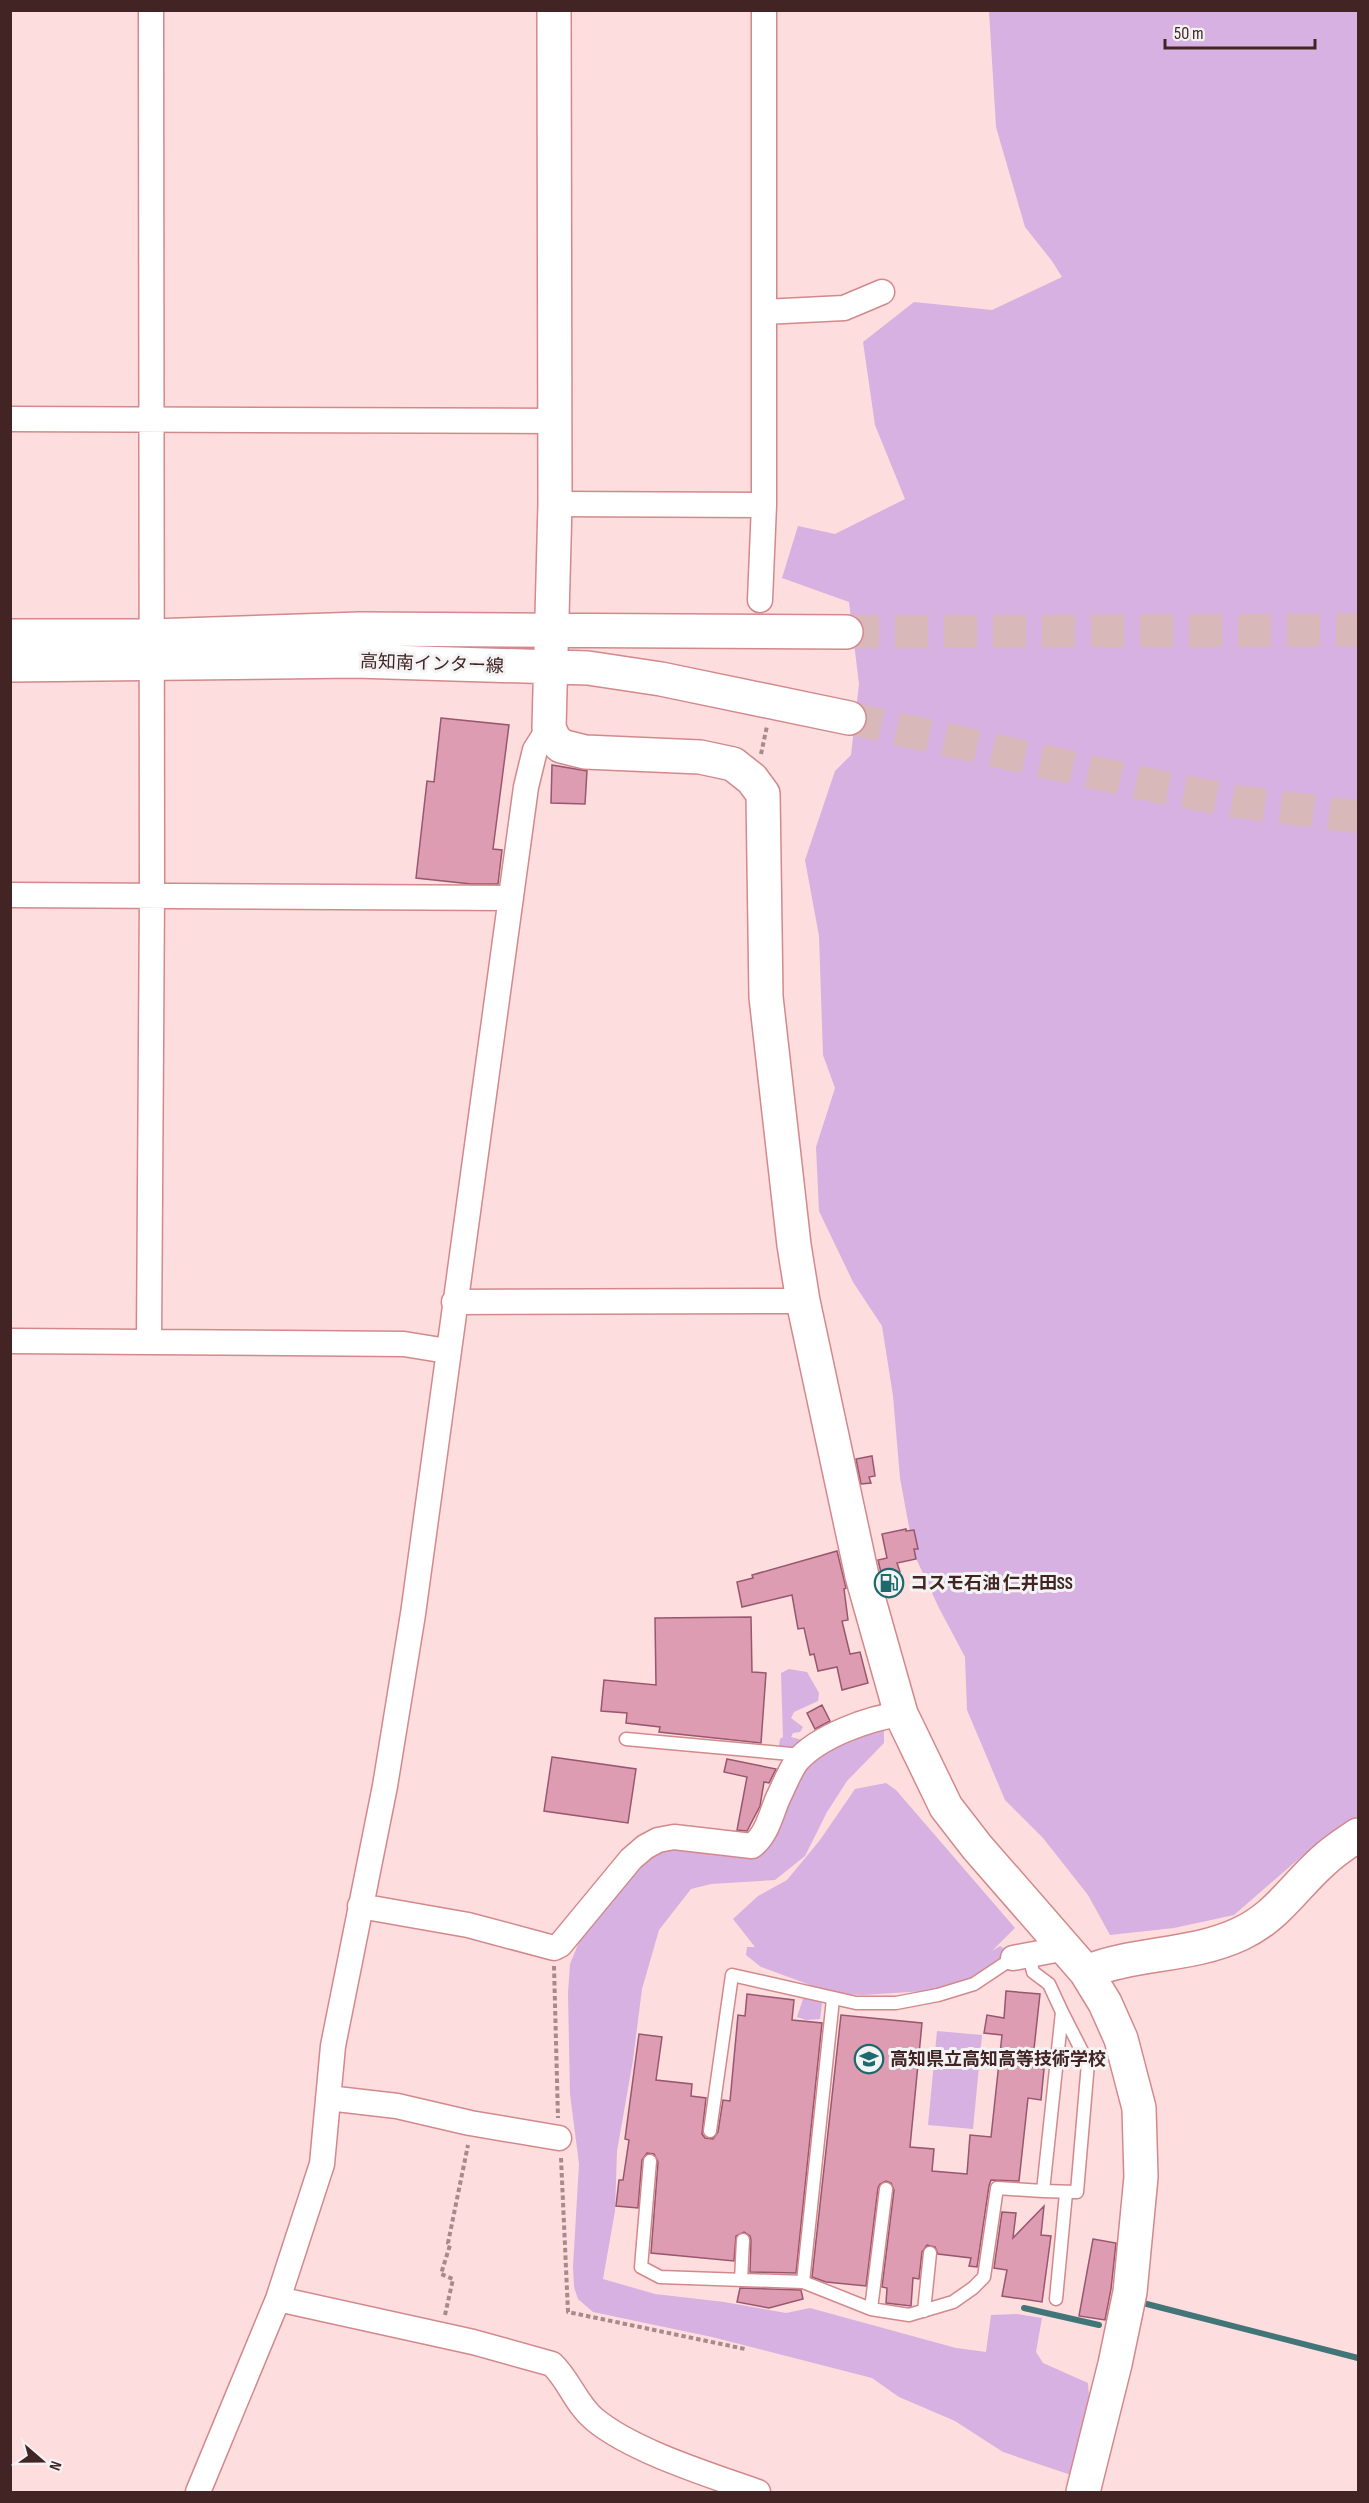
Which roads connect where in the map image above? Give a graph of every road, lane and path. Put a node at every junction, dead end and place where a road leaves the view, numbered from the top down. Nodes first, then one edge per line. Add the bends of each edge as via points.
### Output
1 (151, 10) edge
2 (554, 10) edge
3 (764, 10) edge
4 (882, 292) dead end
5 (764, 312) junction
6 (10, 419) edge
7 (150, 420) junction
8 (553, 420) junction
9 (555, 504) junction
10 (765, 505) junction
11 (760, 600) dead end
12 (552, 630) junction
13 (846, 632) tunnel mouth
14 (10, 636) edge
15 (152, 650) junction
16 (10, 665) edge
17 (551, 667) junction
18 (849, 718) tunnel mouth
19 (768, 721) dead end
20 (549, 728) junction
21 (760, 760) dead end
22 (152, 894) junction
23 (10, 895) edge
24 (511, 898) junction
25 (803, 1301) junction
26 (454, 1302) junction
27 (10, 1341) edge
28 (149, 1342) junction
29 (447, 1351) junction
30 (901, 1714) junction
31 (626, 1739) dead end
32 (803, 1755) junction
33 (1359, 1835) edge
34 (360, 1906) junction
35 (554, 1948) junction
36 (1021, 1957) junction
37 (1076, 1960) junction
38 (833, 1998) junction
39 (1062, 2012) junction
40 (328, 2098) junction
41 (470, 2123) junction
42 (710, 2130) dead end
43 (559, 2138) junction
44 (650, 2162) dead end
45 (886, 2189) dead end
46 (1042, 2191) junction
47 (1066, 2193) junction
48 (743, 2240) dead end
49 (930, 2253) dead end
50 (741, 2280) junction
51 (803, 2282) junction
52 (278, 2299) junction
53 (1056, 2299) dead end
54 (871, 2309) junction
55 (924, 2311) junction
56 (441, 2335) junction
57 (745, 2349) dead end
58 (198, 2493) edge
59 (758, 2493) edge
60 (1083, 2493) edge

1 - 7 street
2 - 8 street
3 - 5 street
4 - 5 street via 844,308
5 - 10 street
6 - 7 street
7 - 8 street
7 - 15 street
8 - 9 street
9 - 10 street
9 - 12 street
10 - 11 street
12 - 13 street, 高知南インター線
12 - 15 street, 高知南インター線 via 360,628
12 - 17 street
14 - 15 street, 高知南インター線
15 - 16 street, 高知南インター線
15 - 17 street, 高知南インター線
15 - 22 street
17 - 18 street, 高知南インター線 via 661,678
17 - 20 street
19 - 21 path
20 - 24 street via 535,750 525,787
20 - 25 street via 561,746 585,752 700,757 733,764 752,779 762,794 766,997
22 - 23 street
22 - 24 street
22 - 28 street
24 - 26 street
25 - 26 street
25 - 30 street via 862,1576
26 - 29 street
27 - 28 street
28 - 29 street via 404,1344
29 - 34 street via 413,1614 385,1786
30 - 32 street via 846,1729
30 - 37 street via 946,1807
31 - 32 lane
32 - 35 street via 784,1783 759,1841 744,1847 674,1837 658,1840 631,1859
33 - 37 street via 1322,1862 1277,1910 1240,1934 1207,1946 1110,1962
34 - 35 street via 468,1925
34 - 40 street via 333,2046
35 - 43 path
36 - 37 street
36 - 38 lane via 974,1984 938,1995 896,2003 856,2003
36 - 39 lane via 1032,1972 1049,1984
37 - 60 street via 1105,2003 1124,2049 1139,2108 1142,2143 1140,2209 1130,2292
38 - 42 lane via 732,1975
38 - 51 lane
39 - 46 lane
39 - 47 lane via 1088,2062 1077,2192
40 - 41 street via 397,2106
40 - 52 street via 322,2164
41 - 43 street
41 - 56 path via 450,2245 441,2274 453,2279
43 - 57 path via 568,2312
44 - 50 lane via 641,2267 660,2277
45 - 54 lane
46 - 47 lane
46 - 55 lane via 997,2188 984,2277 953,2302
47 - 53 lane
48 - 50 lane
49 - 55 lane
50 - 51 lane
51 - 54 lane
52 - 56 street
52 - 58 street
54 - 55 lane via 909,2315
56 - 59 street via 552,2364 583,2409 604,2427 648,2450

